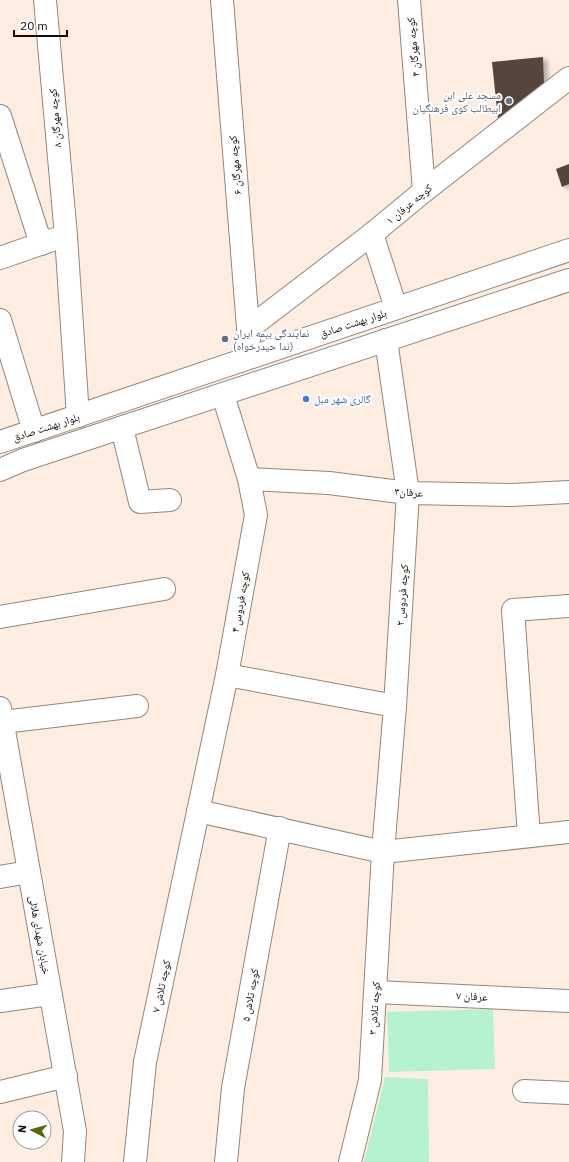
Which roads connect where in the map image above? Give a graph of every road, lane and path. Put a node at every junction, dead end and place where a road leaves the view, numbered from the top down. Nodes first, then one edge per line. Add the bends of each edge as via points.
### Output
1 (45, 0) edge
2 (222, 0) edge
3 (409, 0) edge
4 (569, 78) edge
5 (1, 121) edge
6 (424, 191) junction
7 (372, 234) junction
8 (66, 236) junction
9 (41, 244) junction
10 (569, 250) edge
11 (0, 258) edge
12 (569, 280) edge
13 (468, 284) junction
14 (396, 308) junction
15 (476, 311) junction
16 (0, 320) edge
17 (248, 329) junction
18 (386, 340) junction
19 (250, 357) junction
20 (223, 395) junction
21 (78, 416) junction
22 (122, 428) junction
23 (34, 431) junction
24 (0, 442) edge
25 (0, 470) edge
26 (250, 479) junction
27 (569, 492) edge
28 (408, 493) junction
29 (170, 500) dead end
30 (164, 588) dead end
31 (569, 606) edge
32 (0, 617) edge
33 (227, 675) junction
34 (137, 706) dead end
35 (394, 706) junction
36 (1, 715) edge
37 (4, 758) edge
38 (198, 811) junction
39 (280, 828) junction
40 (569, 832) edge
41 (529, 836) junction
42 (383, 852) junction
43 (29, 872) junction
44 (0, 877) edge
45 (376, 992) junction
46 (50, 994) junction
47 (0, 1001) edge
48 (569, 1001) edge
49 (66, 1076) junction
50 (524, 1091) dead end
51 (0, 1092) edge
52 (569, 1093) edge
53 (73, 1162) edge
54 (135, 1162) edge
55 (226, 1162) edge
56 (350, 1162) edge

1 - 8 street, کوچه مهرگان ۸
2 - 17 street, کوچه مهرگان ۶
3 - 6 street, کوچه مهرگان ۴
4 - 6 street, کوچه عرفان ۱
5 - 9 street
6 - 7 street, کوچه عرفان ۱
7 - 14 street
7 - 17 street, کوچه عرفان ۱
8 - 9 street
8 - 21 street, کوچه مهرگان ۸
9 - 11 street
10 - 13 street, بلوار بهشت صادق
12 - 15 street
13 - 14 street, بلوار بهشت صادق
13 - 15 street
14 - 19 street, بلوار بهشت صادق
15 - 18 street
16 - 23 street
17 - 19 street, کوچه مهرگان ۶
18 - 20 street
18 - 28 street, کوچه فردوس ۲
19 - 21 street, بلوار بهشت صادق
20 - 22 street
20 - 26 street, کوچه فردوس ۴
21 - 23 street, بلوار بهشت صادق
22 - 25 street
22 - 29 street via 140,502
23 - 24 street, بلوار بهشت صادق
26 - 28 street, عرفان۳ via 329,483
26 - 33 street, کوچه فردوس ۴ via 256,515
27 - 28 street, عرفان۳ via 512,495
28 - 35 street, کوچه فردوس ۲
30 - 32 street
31 - 41 street via 513,610
33 - 35 street
33 - 38 street, کوچه فردوس ۴
34 - 36 street
35 - 42 street, کوچه فردوس ۲
36 - 37 street, خیابان شهدای هلالی
37 - 43 street, خیابان شهدای هلالی
38 - 39 street
38 - 54 street, کوچه تلاش ۷ via 145,1062
39 - 42 street
39 - 55 street, کوچه تلاش ۵ via 233,1088
40 - 41 street
41 - 42 street
42 - 45 street, کوچه تلاش ۳
43 - 44 street
43 - 46 street, خیابان شهدای هلالی
45 - 48 street, عرفان ۷
45 - 56 street, کوچه تلاش ۳ via 370,1080
46 - 47 street
46 - 49 street, خیابان شهدای هلالی
49 - 51 street
49 - 53 street, خیابان شهدای هلالی via 75,1131
50 - 52 street

